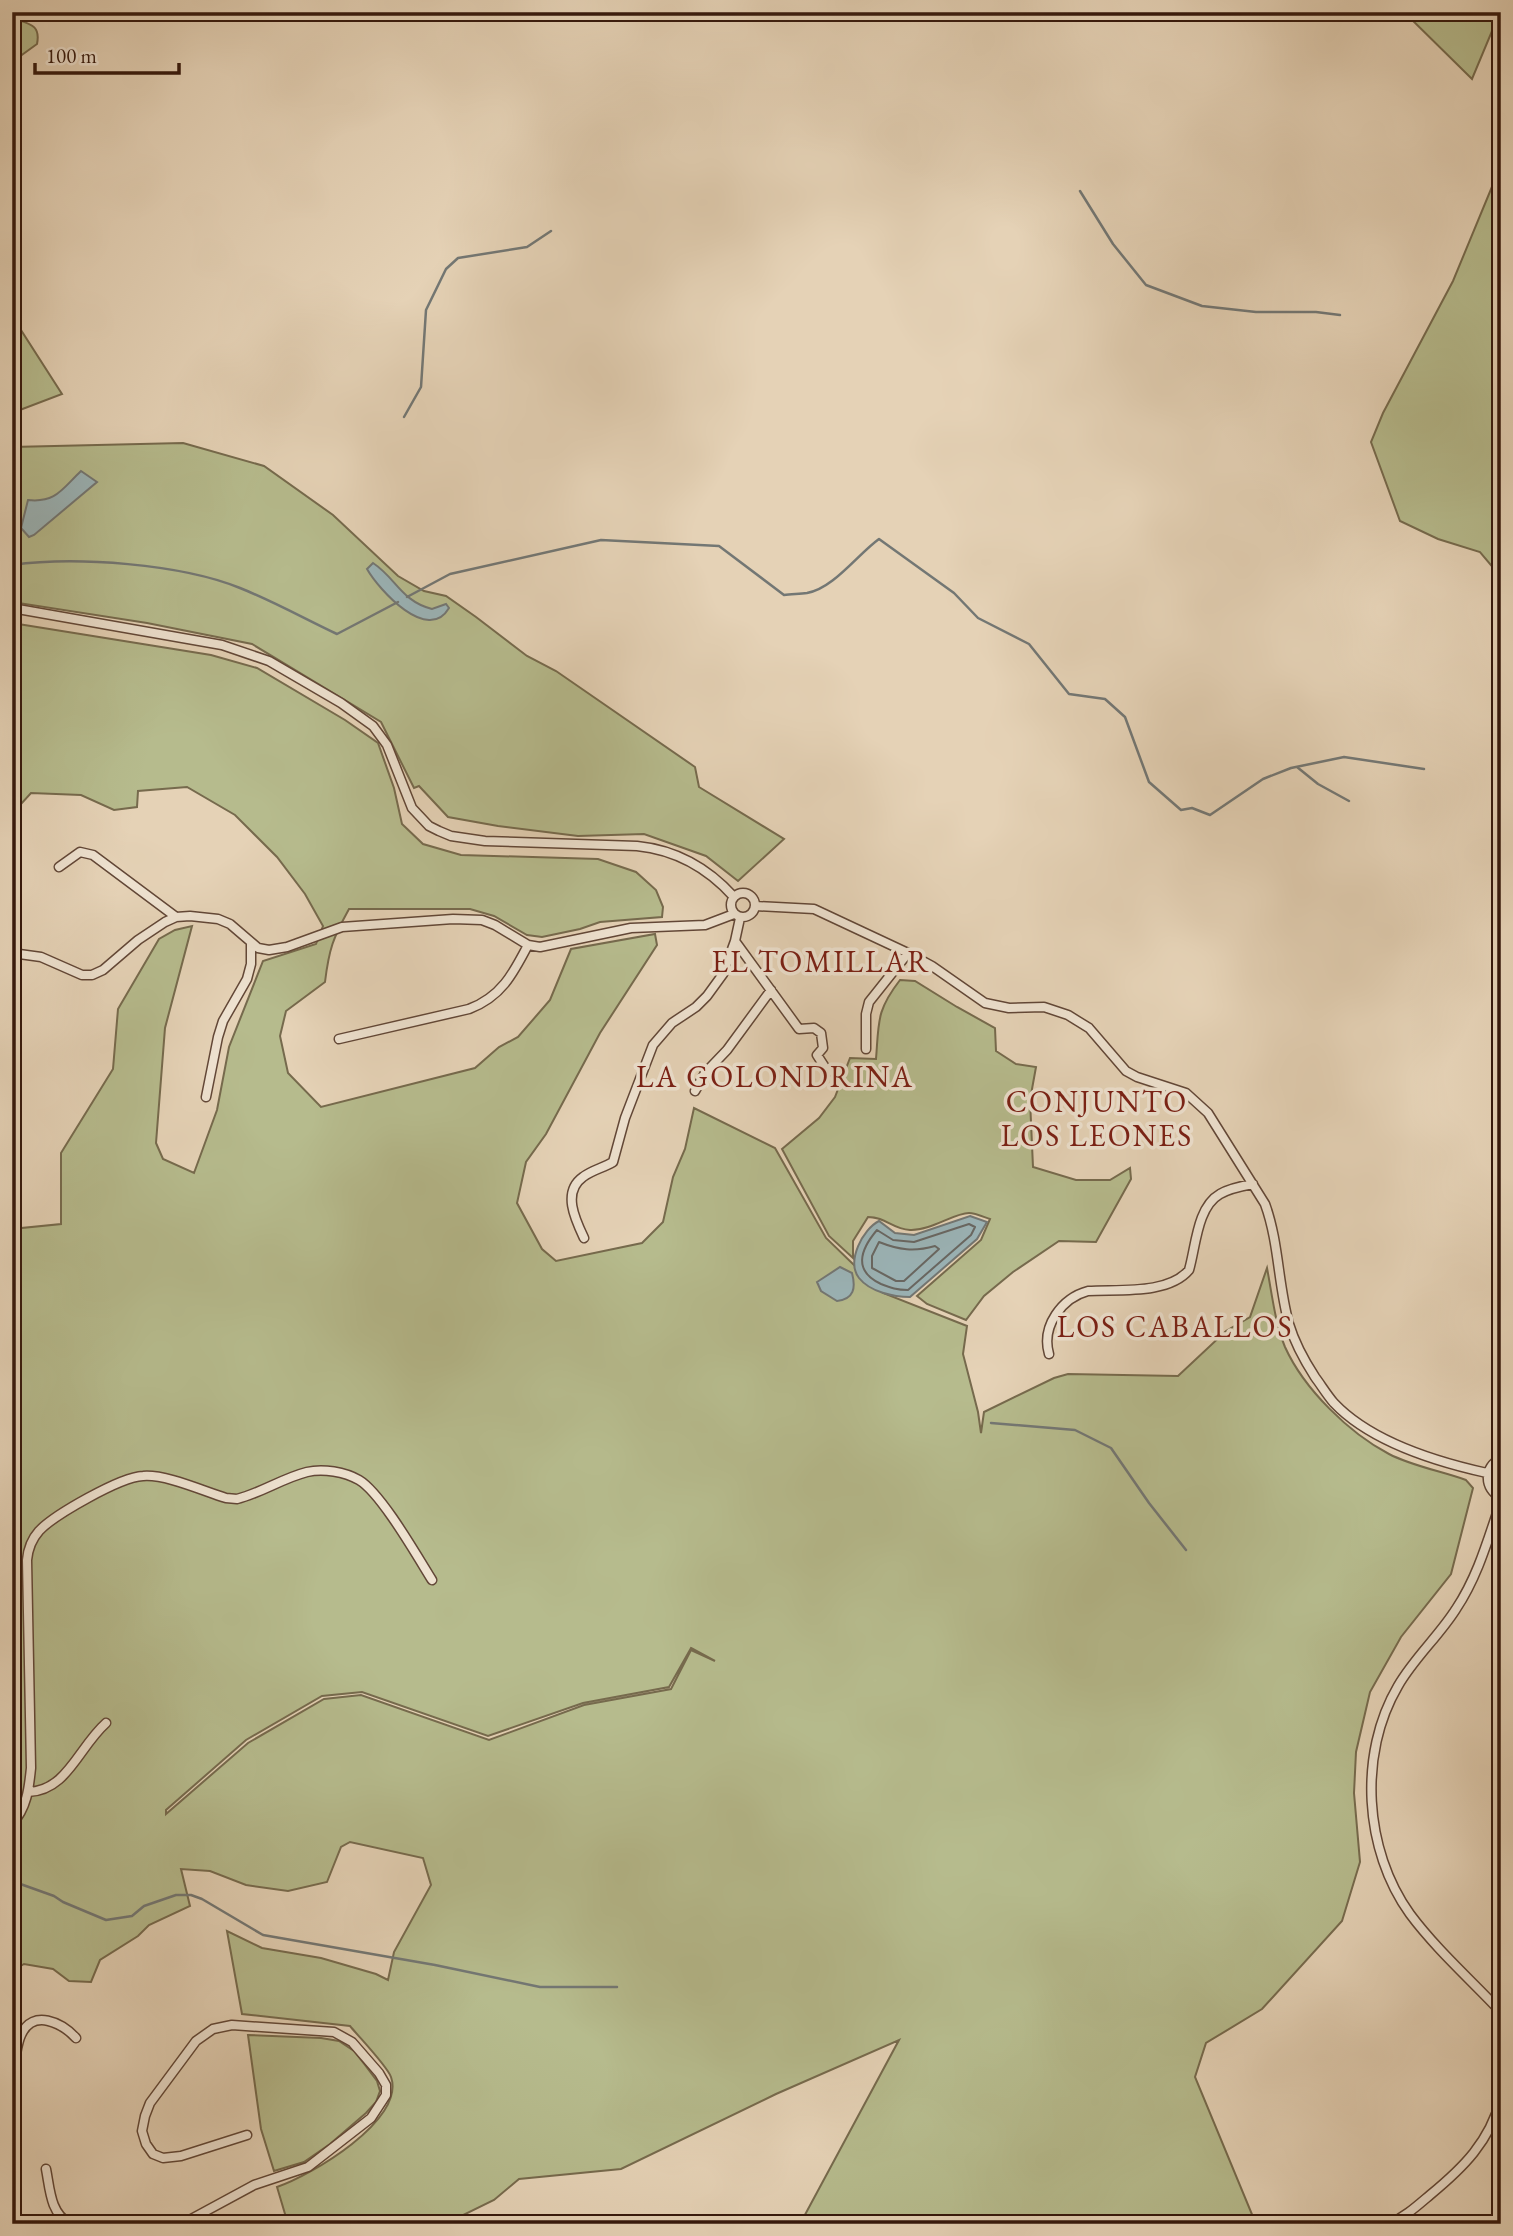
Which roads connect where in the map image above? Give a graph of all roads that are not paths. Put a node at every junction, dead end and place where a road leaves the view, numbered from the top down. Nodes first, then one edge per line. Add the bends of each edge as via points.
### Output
1 (12, 608) edge
2 (59, 867) dead end
3 (734, 897) junction
4 (755, 906) junction
5 (737, 916) junction
6 (176, 917) junction
7 (735, 941) junction
8 (251, 943) junction
9 (528, 945) junction
10 (12, 953) edge
11 (908, 953) junction
12 (771, 990) junction
13 (339, 1039) dead end
14 (866, 1049) dead end
15 (828, 1072) dead end
16 (695, 1091) dead end
17 (206, 1097) dead end
18 (1253, 1184) junction
19 (584, 1238) dead end
20 (1049, 1354) dead end
21 (1501, 1458) edge
22 (1488, 1473) junction
23 (1501, 1499) edge
24 (432, 1580) dead end
25 (106, 1723) dead end
26 (28, 1792) junction
27 (12, 1824) edge
28 (1501, 2012) edge
29 (76, 2038) dead end
30 (12, 2068) edge
31 (1501, 2099) edge
32 (247, 2135) dead end
33 (46, 2169) dead end
34 (70, 2224) edge
35 (182, 2224) edge
36 (1390, 2224) edge

1 - 3 street via 222,645 269,661 373,726 387,745 412,808 429,826 451,836 661,850 696,865
2 - 6 street via 80,852 93,855
3 - 4 street via 750,895
3 - 5 street via 730,907
4 - 5 street via 750,915
4 - 11 street via 814,909
5 - 7 street
5 - 9 street via 705,925 631,928 540,947
6 - 8 street via 218,919
6 - 10 street via 92,975 41,957
7 - 12 street
7 - 19 street via 723,974 707,996 653,1045 613,1162 581,1178 575,1186 572,1208
8 - 9 street via 278,950 342,927 468,919 495,925
8 - 17 street via 247,979 223,1021
9 - 13 street via 506,985 482,1004
11 - 14 street via 869,1002
11 - 18 street via 985,1003 1057,1010 1089,1028 1126,1071 1197,1101
12 - 15 street via 799,1029 809,1027 821,1033 823,1048 817,1055
12 - 16 street
18 - 20 street via 1220,1194 1211,1202 1204,1211 1189,1270 1173,1284 1087,1291 1066,1301 1050,1324
18 - 22 street via 1271,1218 1289,1326 1301,1355 1334,1403 1377,1436 1422,1455
21 - 22 street
22 - 23 street via 1488,1486
23 - 28 street via 1470,1587 1396,1688 1381,1727 1372,1782 1377,1840 1398,1895 1430,1937
24 - 26 street via 378,1499 359,1480 344,1474 306,1472 237,1499 145,1475 113,1485 48,1523 28,1549
25 - 26 street via 55,1785 42,1792
26 - 27 street
29 - 30 street via 48,2020 28,2026 21,2033
31 - 36 street via 1474,2155
32 - 35 street via 163,2158 146,2144 142,2131 150,2103 196,2041 212,2029 232,2025 334,2032 352,2042 386,2085 386,2095 371,2118 308,2167 254,2185
33 - 34 street via 54,2208

